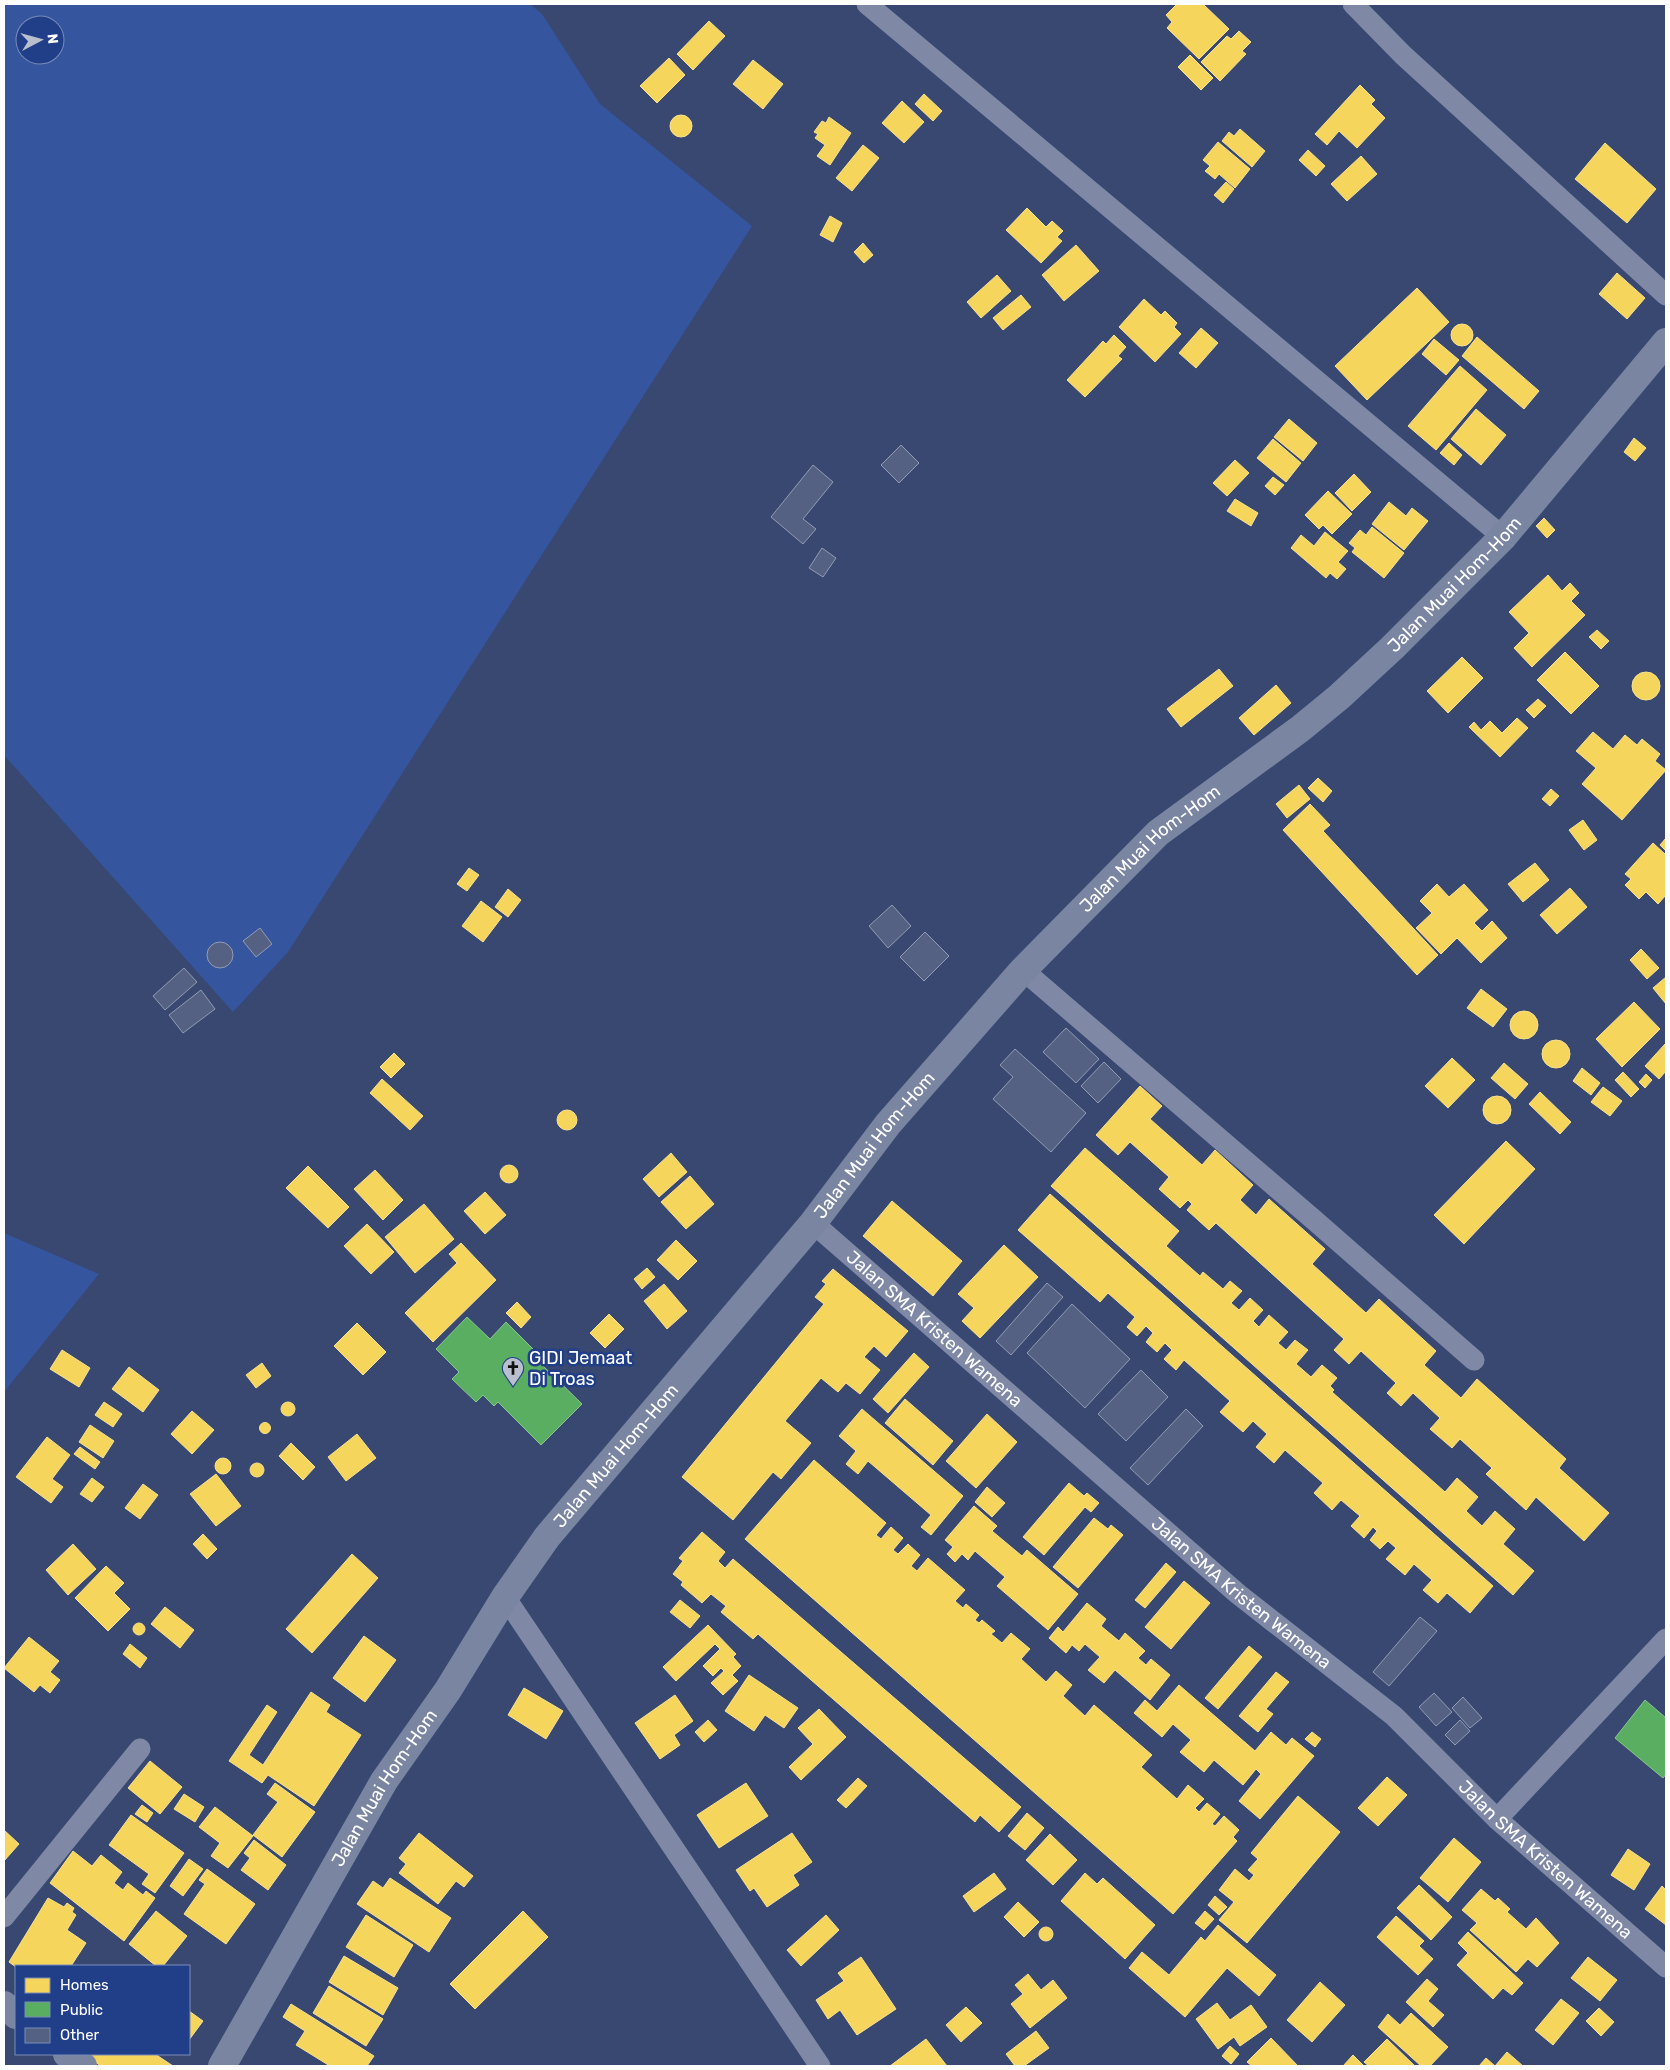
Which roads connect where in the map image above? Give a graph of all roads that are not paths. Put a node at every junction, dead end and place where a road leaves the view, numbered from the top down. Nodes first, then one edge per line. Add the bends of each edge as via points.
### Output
1 (867, 4) edge
2 (1354, 4) edge
3 (1666, 295) edge
4 (1666, 342) edge
5 (1503, 537) junction
6 (1023, 970) junction
7 (812, 1222) junction
8 (1474, 1360) dead end
9 (505, 1597) junction
10 (1666, 1639) edge
11 (140, 1749) dead end
12 (1497, 1819) junction
13 (4, 1917) edge
14 (1666, 1967) edge
15 (4, 2005) edge
16 (15, 2014) edge
17 (68, 2055) edge
18 (84, 2066) edge
19 (222, 2066) edge
20 (820, 2066) edge

1 - 5 street
2 - 3 street via 1403,55
4 - 5 street, Jalan Muai Hom-Hom
5 - 6 street, Jalan Muai Hom-Hom via 1339,697 1158,833
6 - 7 street, Jalan Muai Hom-Hom via 888,1124
6 - 8 street
7 - 9 street, Jalan Muai Hom-Hom via 547,1537
7 - 12 street, Jalan SMA Kristen Wamena via 1238,1594 1394,1716
9 - 19 street, Jalan Muai Hom-Hom via 448,1690 384,1781
9 - 20 street
10 - 12 street
11 - 13 street
12 - 14 street, Jalan SMA Kristen Wamena
15 - 16 street
17 - 18 street

